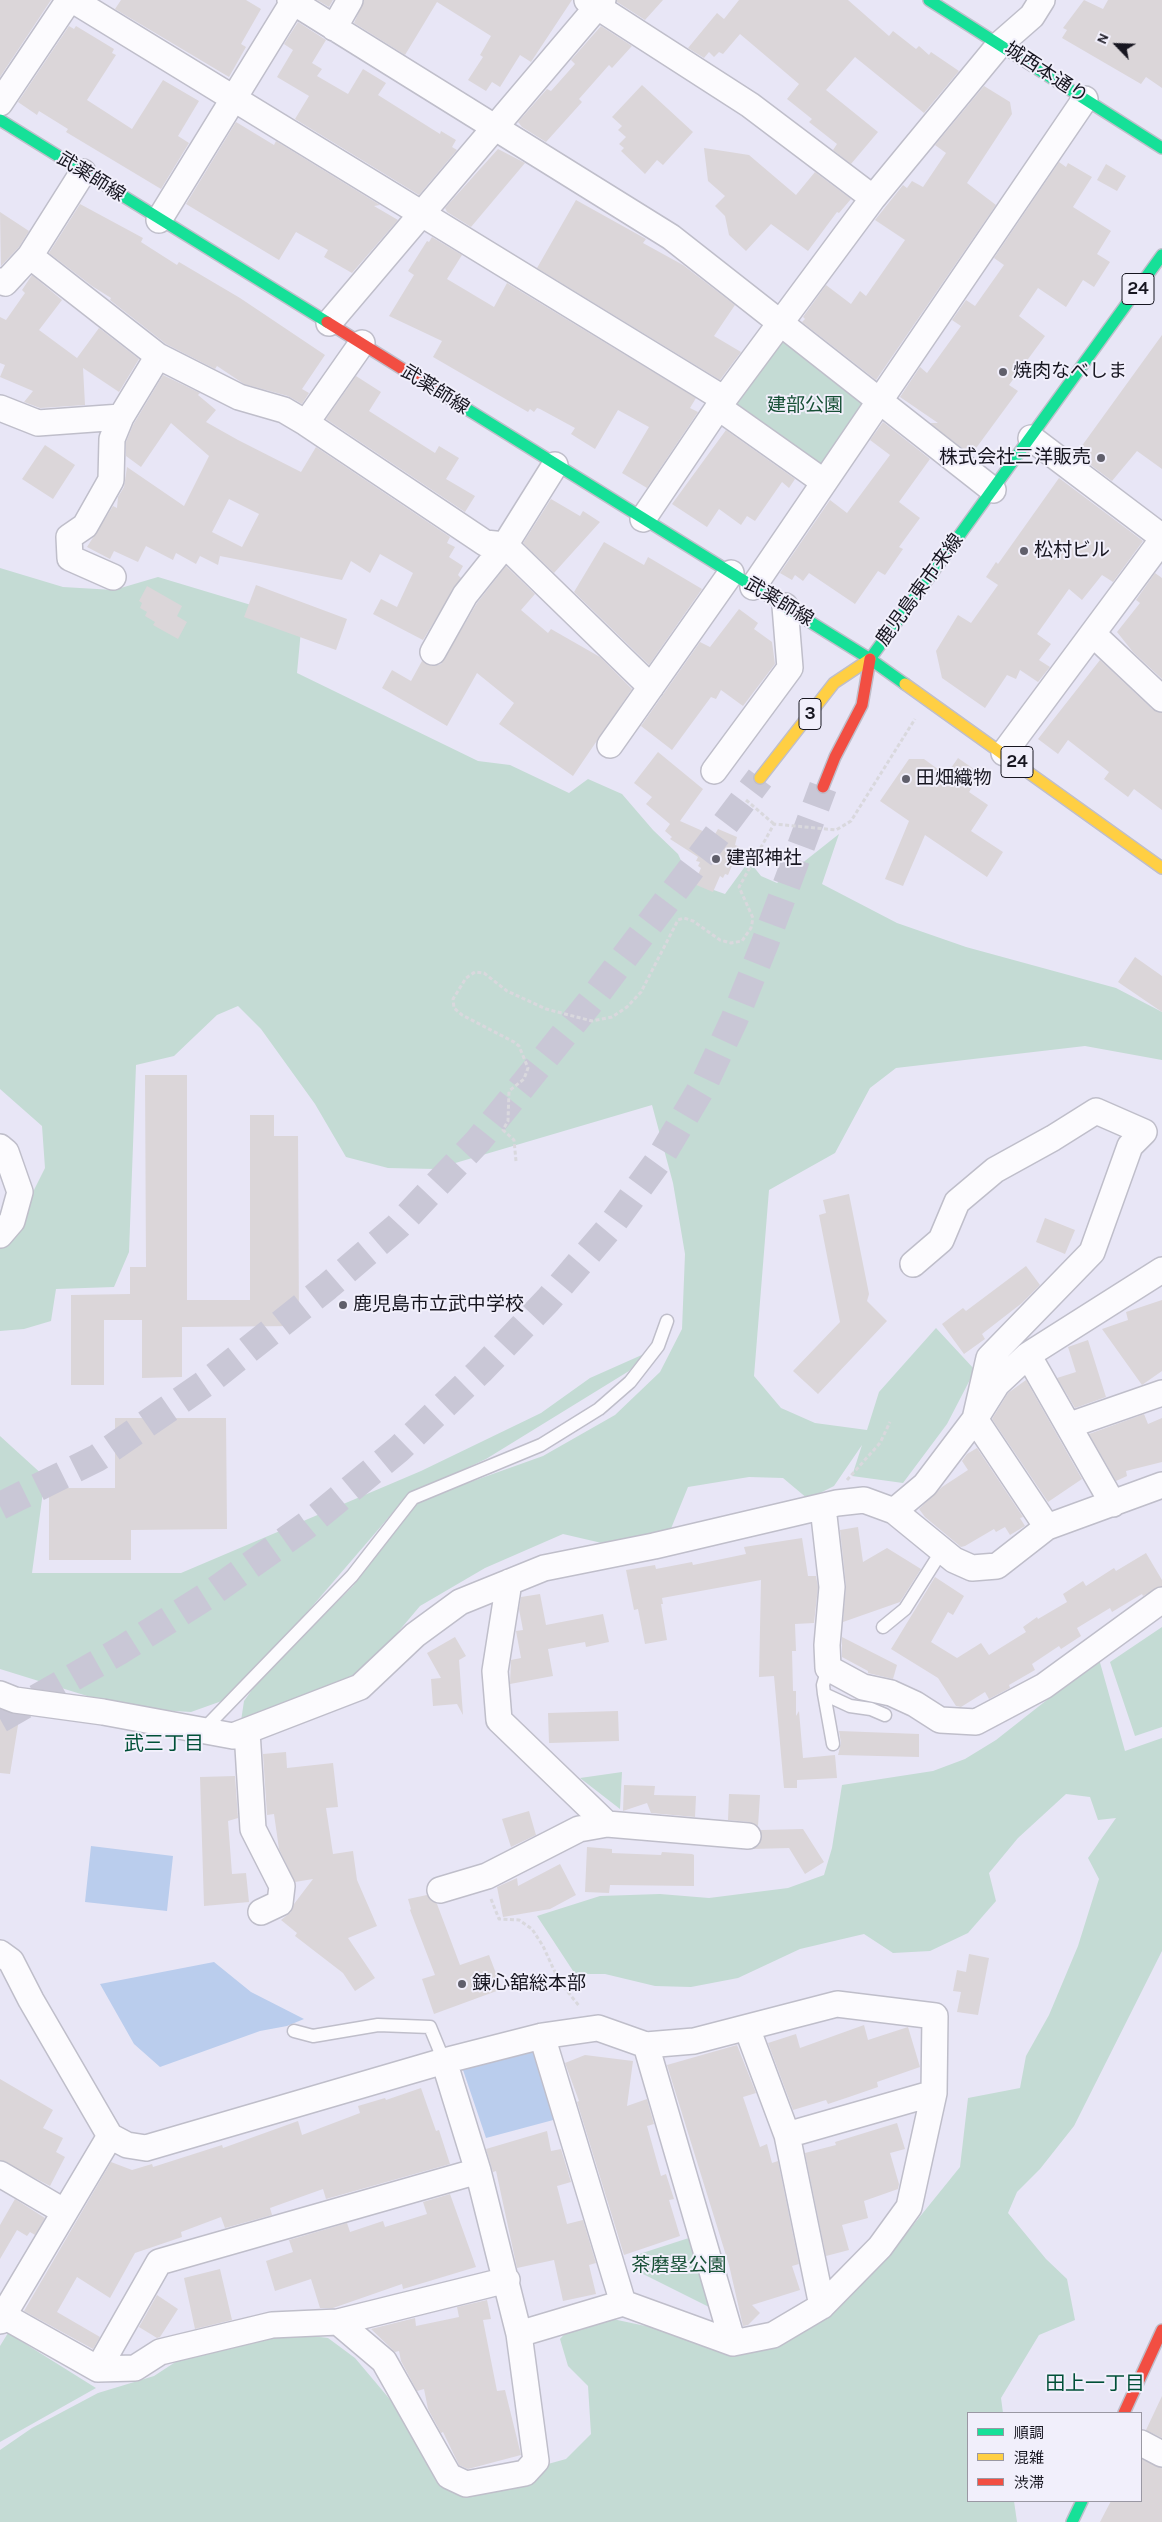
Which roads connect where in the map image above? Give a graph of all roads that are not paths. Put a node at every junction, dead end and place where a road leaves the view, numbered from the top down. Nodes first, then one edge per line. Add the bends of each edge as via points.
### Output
1 (71, 0) edge
2 (350, 0) edge
3 (929, 0) edge
4 (1042, 0) edge
5 (292, 1) edge
6 (596, 2) edge
7 (334, 28) junction
8 (1000, 44) junction
9 (235, 98) junction
10 (1085, 99) junction
11 (0, 103) edge
12 (0, 120) edge
13 (495, 129) junction
14 (1162, 148) edge
15 (83, 172) junction
16 (873, 198) junction
17 (423, 214) junction
18 (159, 220) junction
19 (1162, 254) edge
20 (30, 256) junction
21 (0, 281) edge
22 (329, 323) junction
23 (781, 323) junction
24 (362, 344) junction
25 (158, 356) junction
26 (880, 400) junction
27 (721, 403) junction
28 (0, 408) edge
29 (121, 417) junction
30 (306, 422) junction
31 (1031, 438) junction
32 (555, 466) junction
33 (824, 482) junction
34 (993, 490) junction
35 (643, 519) junction
36 (1162, 538) edge
37 (505, 545) junction
38 (731, 573) junction
39 (113, 577) dead end
40 (753, 586) junction
41 (785, 606) junction
42 (1093, 634) junction
43 (433, 652) dead end
44 (870, 659) junction
45 (650, 687) junction
46 (1162, 699) edge
47 (610, 745) dead end
48 (1004, 753) junction
49 (714, 771) dead end
50 (760, 778) tunnel mouth
51 (823, 787) tunnel mouth
52 (1162, 868) edge
53 (0, 1147) edge
54 (0, 1235) edge
55 (913, 1264) dead end
56 (1162, 1270) edge
57 (667, 1321) dead end
58 (1028, 1355) junction
59 (1162, 1394) edge
60 (975, 1419) junction
61 (1070, 1425) junction
62 (1162, 1485) edge
63 (1113, 1504) junction
64 (830, 1505) junction
65 (894, 1511) junction
66 (1047, 1528) junction
67 (941, 1552) junction
68 (509, 1582) junction
69 (1162, 1600) edge
70 (883, 1627) dead end
71 (828, 1668) junction
72 (0, 1694) edge
73 (824, 1694) junction
74 (885, 1715) dead end
75 (203, 1730) junction
76 (247, 1731) junction
77 (833, 1744) dead end
78 (607, 1824) junction
79 (748, 1836) dead end
80 (440, 1890) dead end
81 (261, 1912) dead end
82 (0, 1953) edge
83 (747, 2028) junction
84 (294, 2031) dead end
85 (542, 2036) junction
86 (646, 2045) junction
87 (444, 2061) junction
88 (934, 2093) junction
89 (787, 2134) junction
90 (110, 2136) junction
91 (478, 2171) junction
92 (0, 2174) edge
93 (65, 2212) junction
94 (507, 2280) junction
95 (623, 2303) junction
96 (822, 2306) junction
97 (2, 2318) edge
98 (338, 2322) junction
99 (1162, 2330) edge
100 (518, 2334) junction
101 (733, 2343) junction
102 (98, 2369) junction
103 (1124, 2412) edge
104 (1142, 2444) edge
105 (1162, 2454) edge
106 (1082, 2502) edge
107 (1072, 2522) edge

1 - 9 street
1 - 11 street
2 - 7 street
3 - 8 main road, 城西本通り
4 - 8 street via 1032,16
5 - 7 street
5 - 9 street
6 - 13 street
6 - 16 street via 750,106
7 - 13 street
8 - 10 main road, 城西本通り
8 - 16 street
9 - 17 street
9 - 18 street
10 - 14 main road, 城西本通り
10 - 26 street
12 - 15 main road, 武薬師線
13 - 17 street
13 - 23 street via 671,237
15 - 18 main road, 武薬師線
15 - 20 street
16 - 23 street
17 - 22 street
17 - 27 street
18 - 22 main road, 武薬師線
19 - 31 main road, 鹿児島東市来線 / 24
20 - 21 street via 5,283
20 - 25 street
22 - 24 main road, 武薬師線
23 - 26 street
23 - 27 street
24 - 30 street
24 - 32 main road, 武薬師線
25 - 29 street
25 - 30 street via 239,397 284,410
26 - 33 street
26 - 34 street
27 - 33 street
27 - 35 street
28 - 29 street via 38,423
29 - 39 street via 112,439 111,480 85,526 69,537 70,558
30 - 37 street via 485,543
31 - 34 main road, 鹿児島東市来線 / 24
31 - 36 street
32 - 35 main road, 武薬師線
32 - 37 street
33 - 40 street
34 - 44 main road, 鹿児島東市来線 / 24
35 - 38 main road, 武薬師線
36 - 42 street
37 - 43 street via 465,595
37 - 45 street
38 - 40 main road, 武薬師線
38 - 45 street
40 - 41 main road, 武薬師線
41 - 44 main road, 武薬師線
41 - 49 street via 790,668
42 - 46 street
42 - 48 street
44 - 48 main road, 鹿児島東市来線 / 24
44 - 50 main road, 3 via 834,683
44 - 51 main road, 3 via 862,705
45 - 47 street
48 - 52 main road, 鹿児島東市来線 / 24
53 - 54 street via 6,1152 20,1192 12,1221
55 - 60 street via 940,1240 957,1202 995,1170 1096,1111 1144,1132 1130,1146 1092,1252 989,1358
56 - 58 street
57 - 75 lane via 658,1346 630,1382 599,1409 541,1445 412,1498 352,1576
58 - 60 street via 997,1384
58 - 61 street
59 - 61 street
60 - 65 street via 925,1485
60 - 66 street
61 - 63 street
62 - 63 street
63 - 66 street
64 - 65 street via 864,1500
64 - 68 street via 544,1568
64 - 71 street via 832,1587
65 - 67 street
66 - 67 street via 997,1566 972,1568
67 - 70 lane via 905,1609
68 - 76 street via 460,1602 415,1635 360,1687
68 - 78 street via 495,1671 499,1720
69 - 71 street via 1044,1686 976,1722 940,1720 915,1704 891,1693 863,1688
71 - 73 lane
72 - 75 street via 15,1700
73 - 74 lane via 850,1706
73 - 77 lane
75 - 76 street via 233,1736
76 - 81 street via 253,1829 282,1886 280,1903
78 - 79 street
78 - 80 street via 579,1828 488,1876
82 - 90 street via 12,1961
83 - 86 street via 694,2041
83 - 88 street via 837,2004 934,2016
83 - 89 street
84 - 87 lane via 312,2036 378,2025 430,2027
85 - 86 street via 598,2028
85 - 87 street
85 - 95 street
86 - 101 street
87 - 90 street via 146,2148 127,2145
87 - 91 street
88 - 89 street
88 - 96 street via 909,2207 880,2247
89 - 96 street
90 - 93 street
91 - 94 street
91 - 102 street via 159,2262
92 - 93 street
93 - 97 street
94 - 98 street
94 - 100 street
95 - 100 street
95 - 101 street
96 - 101 street via 773,2335
97 - 102 street
98 - 100 street via 384,2361 449,2476 466,2484 525,2473 536,2461
98 - 102 street via 272,2325 160,2352 135,2368
99 - 103 main road
104 - 105 street
106 - 107 main road

